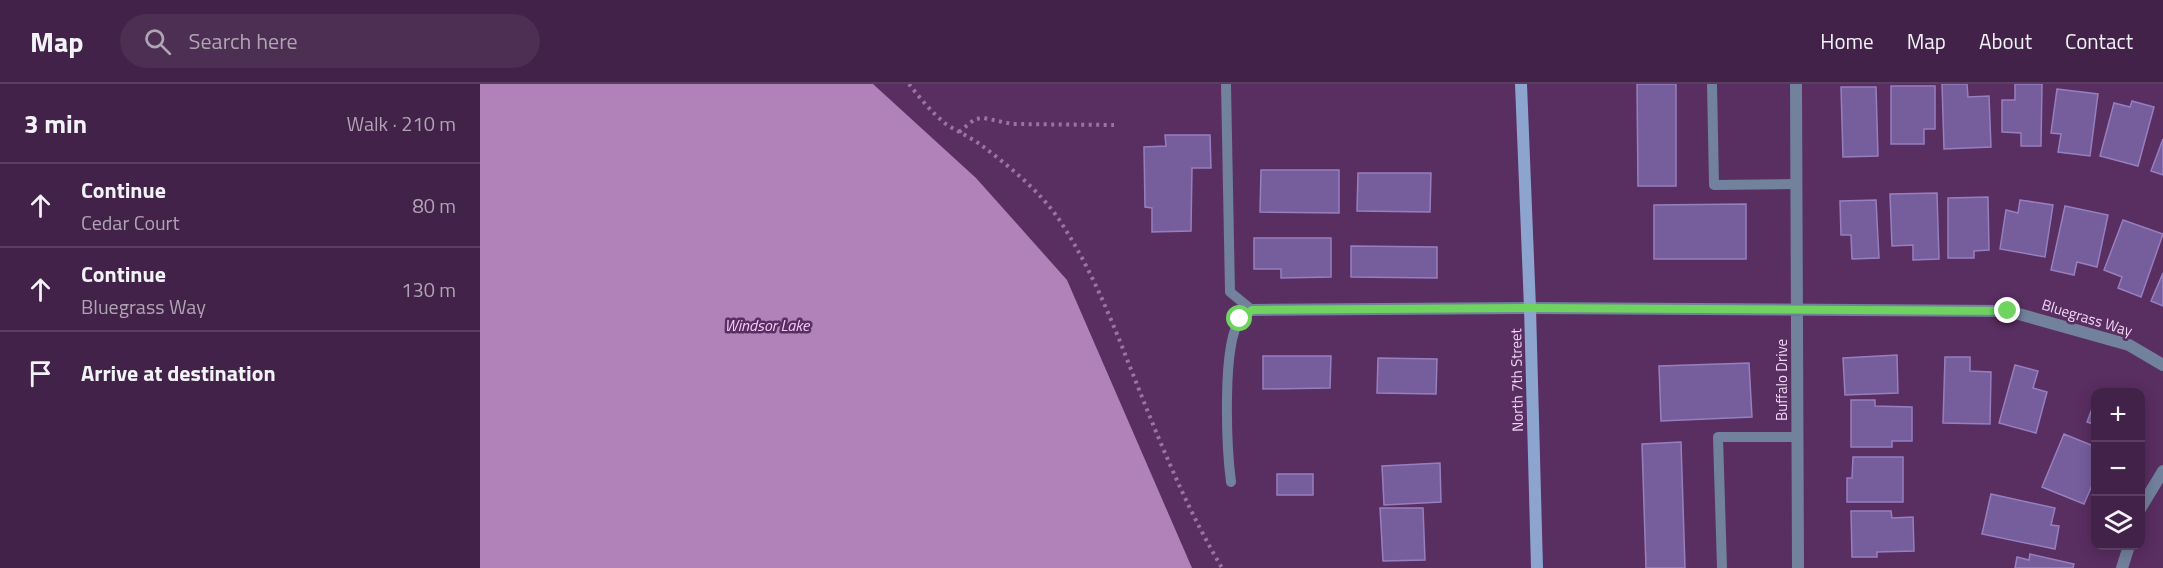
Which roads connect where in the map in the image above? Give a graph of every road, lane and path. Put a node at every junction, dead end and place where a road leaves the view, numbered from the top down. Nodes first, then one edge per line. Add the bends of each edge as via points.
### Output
1 (909, 84) edge
2 (1226, 84) edge
3 (1521, 84) edge
4 (1712, 84) edge
5 (1796, 84) edge
6 (1114, 125) dead end
7 (959, 132) junction
8 (1796, 184) junction
9 (1530, 308) junction
10 (1796, 309) junction
11 (1252, 310) junction
12 (2163, 365) edge
13 (1797, 437) junction
14 (2163, 471) edge
15 (1231, 482) dead end
16 (2145, 501) edge
17 (2128, 550) edge
18 (1222, 568) edge
19 (1537, 568) edge
20 (1722, 568) edge
21 (1798, 568) edge
22 (2122, 568) edge

1 - 7 path via 928,107
2 - 11 lane via 1230,292
3 - 9 main road, North 7th Street
4 - 8 lane via 1714,185
5 - 8 street, Buffalo Drive
6 - 7 path via 1012,124 975,118
7 - 18 path via 1019,177 1058,218 1075,244 1102,296 1176,479
8 - 10 street, Buffalo Drive
9 - 10 street, Bluegrass Way
9 - 11 street, Bluegrass Way
9 - 19 main road, North 7th Street
10 - 12 street, Bluegrass Way via 2008,311 2129,345
10 - 13 street, Buffalo Drive
11 - 15 lane via 1240,319 1230,360 1227,404
13 - 20 lane via 1718,437
13 - 21 street, Buffalo Drive
14 - 16 street
17 - 22 street

